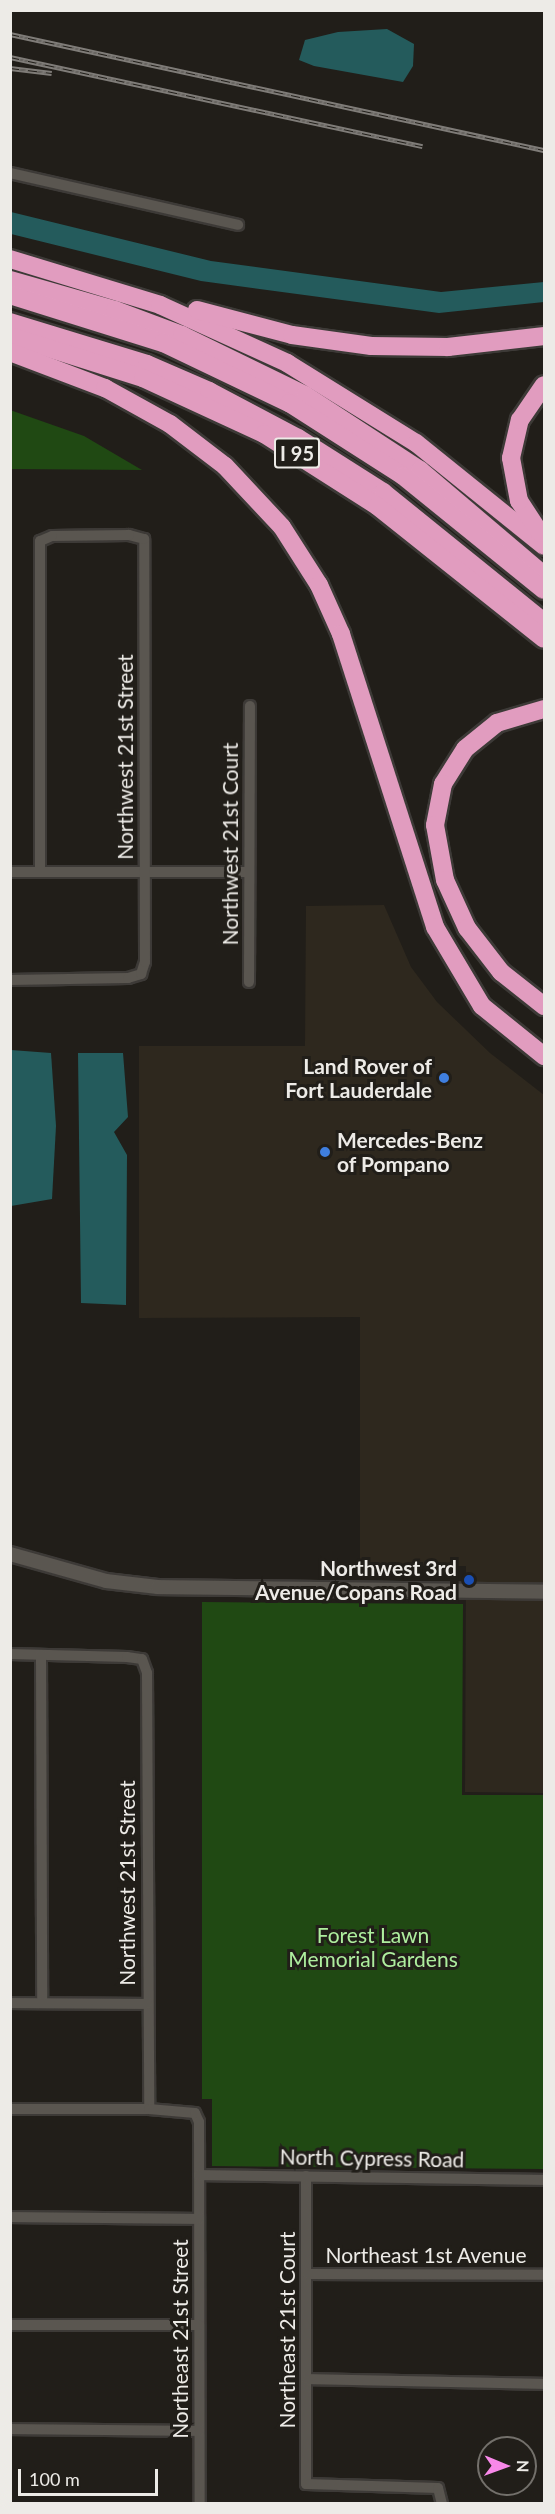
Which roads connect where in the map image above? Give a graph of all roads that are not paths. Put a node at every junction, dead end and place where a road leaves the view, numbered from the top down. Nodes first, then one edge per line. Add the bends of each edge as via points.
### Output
1 (10, 173) edge
2 (238, 225) dead end
3 (10, 259) edge
4 (74, 277) junction
5 (10, 280) edge
6 (10, 295) edge
7 (10, 322) edge
8 (10, 336) edge
9 (544, 336) edge
10 (10, 352) edge
11 (544, 386) edge
12 (544, 539) edge
13 (544, 546) edge
14 (544, 574) edge
15 (544, 590) edge
16 (544, 622) edge
17 (544, 639) edge
18 (250, 706) dead end
19 (544, 709) edge
20 (10, 872) edge
21 (40, 872) junction
22 (145, 872) junction
23 (249, 872) junction
24 (452, 958) junction
25 (10, 980) edge
26 (249, 982) dead end
27 (544, 1006) edge
28 (544, 1042) edge
29 (544, 1056) edge
30 (10, 1554) edge
31 (544, 1592) edge
32 (10, 1654) edge
33 (41, 1655) junction
34 (42, 2002) junction
35 (10, 2003) edge
36 (147, 2004) junction
37 (10, 2109) edge
38 (149, 2109) junction
39 (199, 2175) junction
40 (306, 2176) junction
41 (544, 2180) edge
42 (10, 2217) edge
43 (199, 2219) junction
44 (308, 2274) junction
45 (544, 2275) edge
46 (10, 2325) edge
47 (199, 2325) junction
48 (308, 2379) junction
49 (544, 2384) edge
50 (10, 2429) edge
51 (200, 2432) junction
52 (200, 2504) edge
53 (442, 2504) edge

1 - 2 street
3 - 4 highway
4 - 9 highway via 126,288 254,326 334,342 429,347
4 - 13 highway via 210,325 326,384 423,448
5 - 14 highway, I 95 via 115,310 173,332 305,395 420,471
6 - 15 highway via 163,343 289,403 412,483
7 - 16 highway via 147,364 209,391 298,438 383,492
8 - 17 highway, I 95 via 133,374 264,434 395,519
10 - 24 highway via 105,388 170,424 231,472 292,542 319,585 341,634 422,896
11 - 12 highway via 520,420 511,458 519,501
18 - 23 street, Northwest 21st Court
19 - 27 highway via 497,723 465,749 443,784 435,825 445,880 467,928 501,972
20 - 21 street
21 - 22 street
21 - 22 street, Northwest 21st Street via 40,541 52,536 129,535 144,539
22 - 23 street
22 - 25 street, Northwest 21st Street via 145,962 141,974 128,978
23 - 26 street, Northwest 21st Court
24 - 28 highway via 496,1009
24 - 29 highway via 482,1006
30 - 31 street via 106,1581 158,1587
32 - 33 street
33 - 34 street
33 - 36 street, Northwest 21st Street via 142,1659 147,1673
34 - 35 street
34 - 36 street
36 - 38 street, Northwest 21st Street
37 - 38 street
38 - 39 street via 195,2113 199,2122
39 - 40 street, North Cypress Road
39 - 43 street, Northeast 21st Street
40 - 41 street, North Cypress Road
40 - 44 street, Northeast 21st Court
42 - 43 street
43 - 47 street, Northeast 21st Street
44 - 45 street, Northeast 1st Avenue
44 - 48 street, Northeast 21st Court
46 - 47 street
47 - 51 street, Northeast 21st Street
48 - 49 street
48 - 53 street, Northeast 21st Court via 306,2484 438,2488
50 - 51 street
51 - 52 street, Northeast 21st Street

